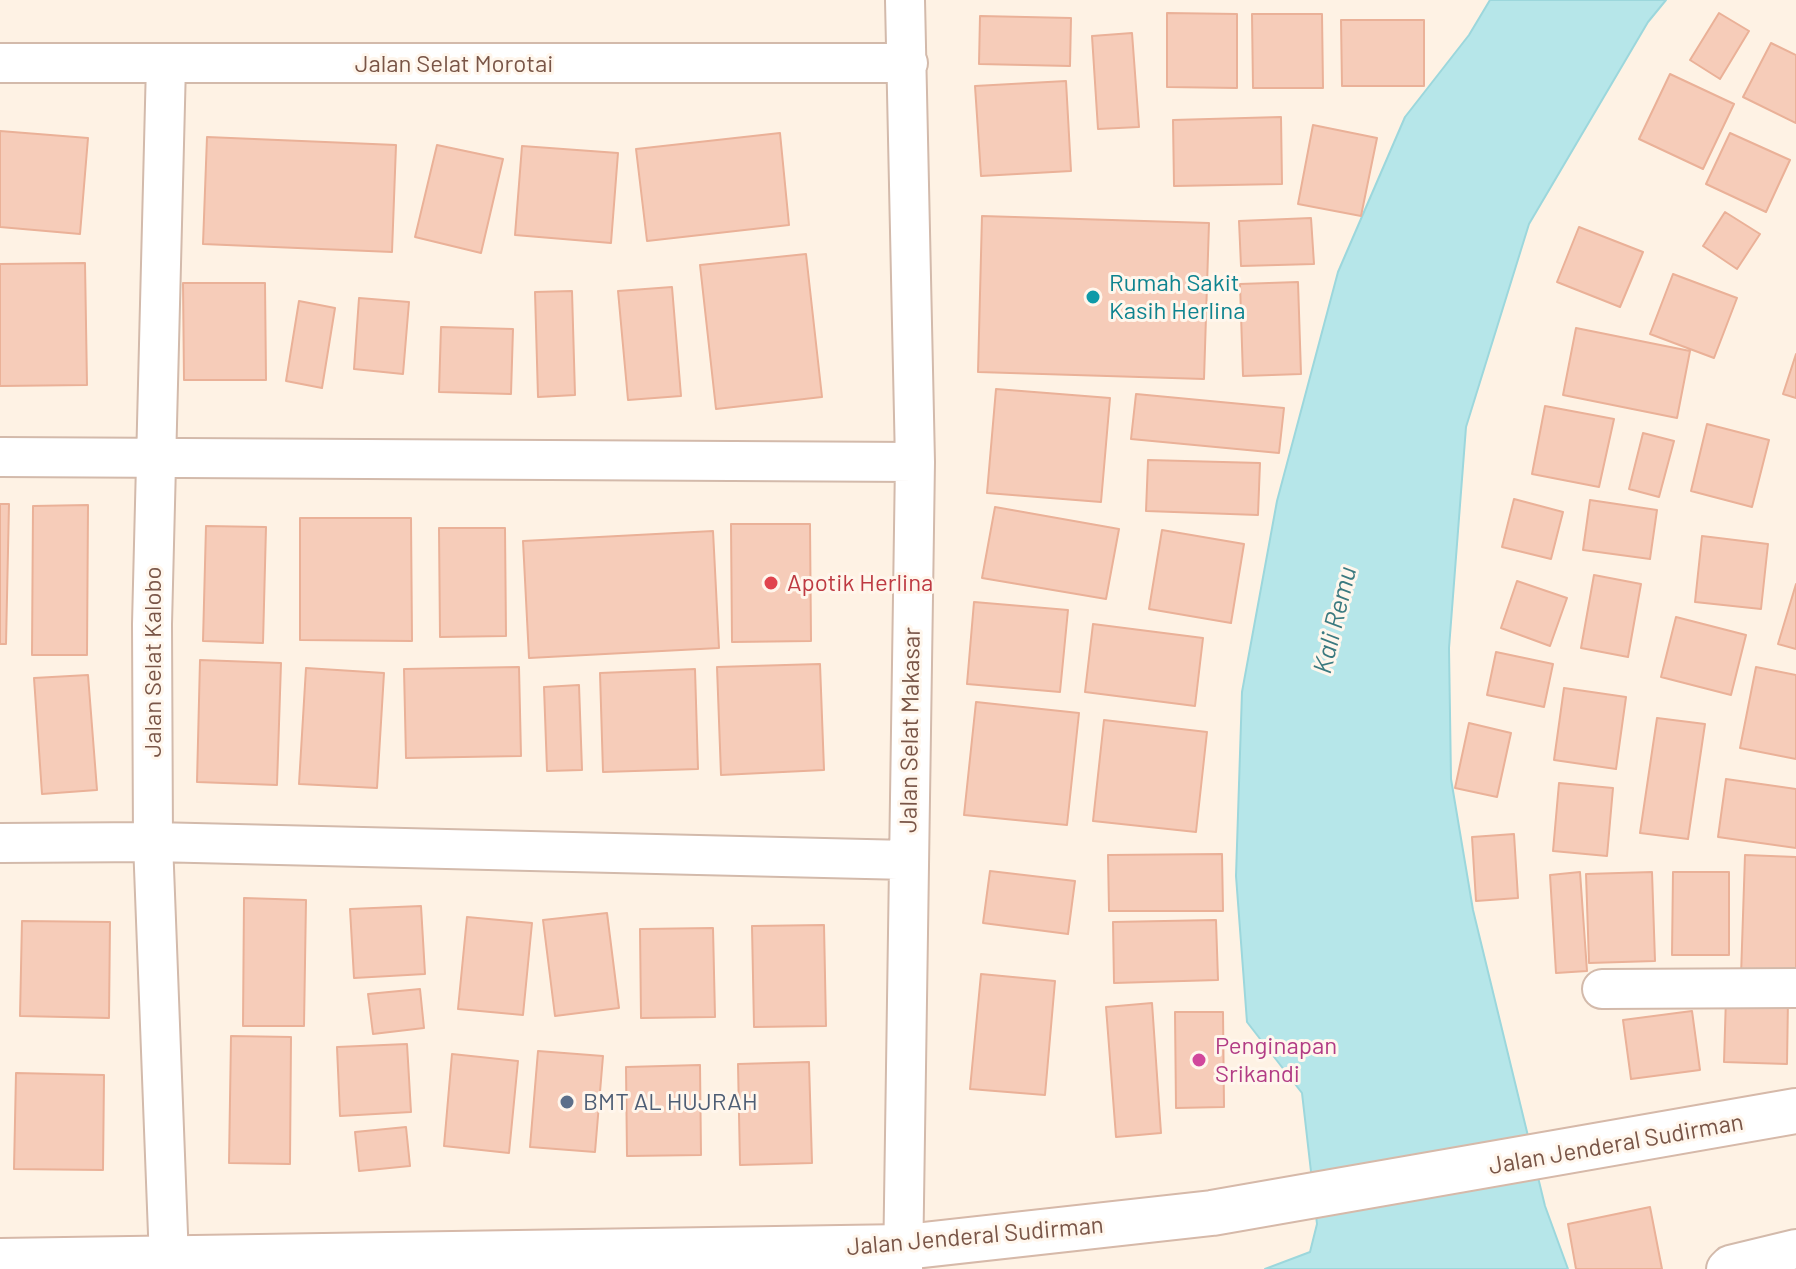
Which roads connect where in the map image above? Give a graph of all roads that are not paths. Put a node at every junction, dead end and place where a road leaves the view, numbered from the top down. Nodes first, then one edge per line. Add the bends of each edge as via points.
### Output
1 (905, 0) edge
2 (0, 63) edge
3 (908, 63) junction
4 (166, 64) junction
5 (0, 457) edge
6 (157, 459) junction
7 (915, 462) junction
8 (153, 842) junction
9 (0, 843) edge
10 (908, 860) junction
11 (1796, 988) edge
12 (1602, 989) dead end
13 (1796, 1111) edge
14 (1796, 1249) edge
15 (904, 1258) edge
16 (169, 1260) junction
17 (0, 1261) edge
18 (1726, 1269) edge

1 - 3 street, Jalan Selat Makasar
2 - 4 street, Jalan Selat Morotai
3 - 4 street, Jalan Selat Morotai
3 - 7 street, Jalan Selat Makasar
4 - 6 street, Jalan Selat Kalobo
5 - 6 street
6 - 7 street
6 - 8 street, Jalan Selat Kalobo
7 - 10 street, Jalan Selat Makasar
8 - 9 street
8 - 10 street
8 - 16 street, Jalan Selat Kalobo
10 - 15 street, Jalan Selat Makasar
11 - 12 street
13 - 15 main road, Jalan Jenderal Sudirman via 1212,1213
14 - 18 street
15 - 16 main road, Jalan Jenderal Sudirman
16 - 17 main road, Jalan Jenderal Sudirman

